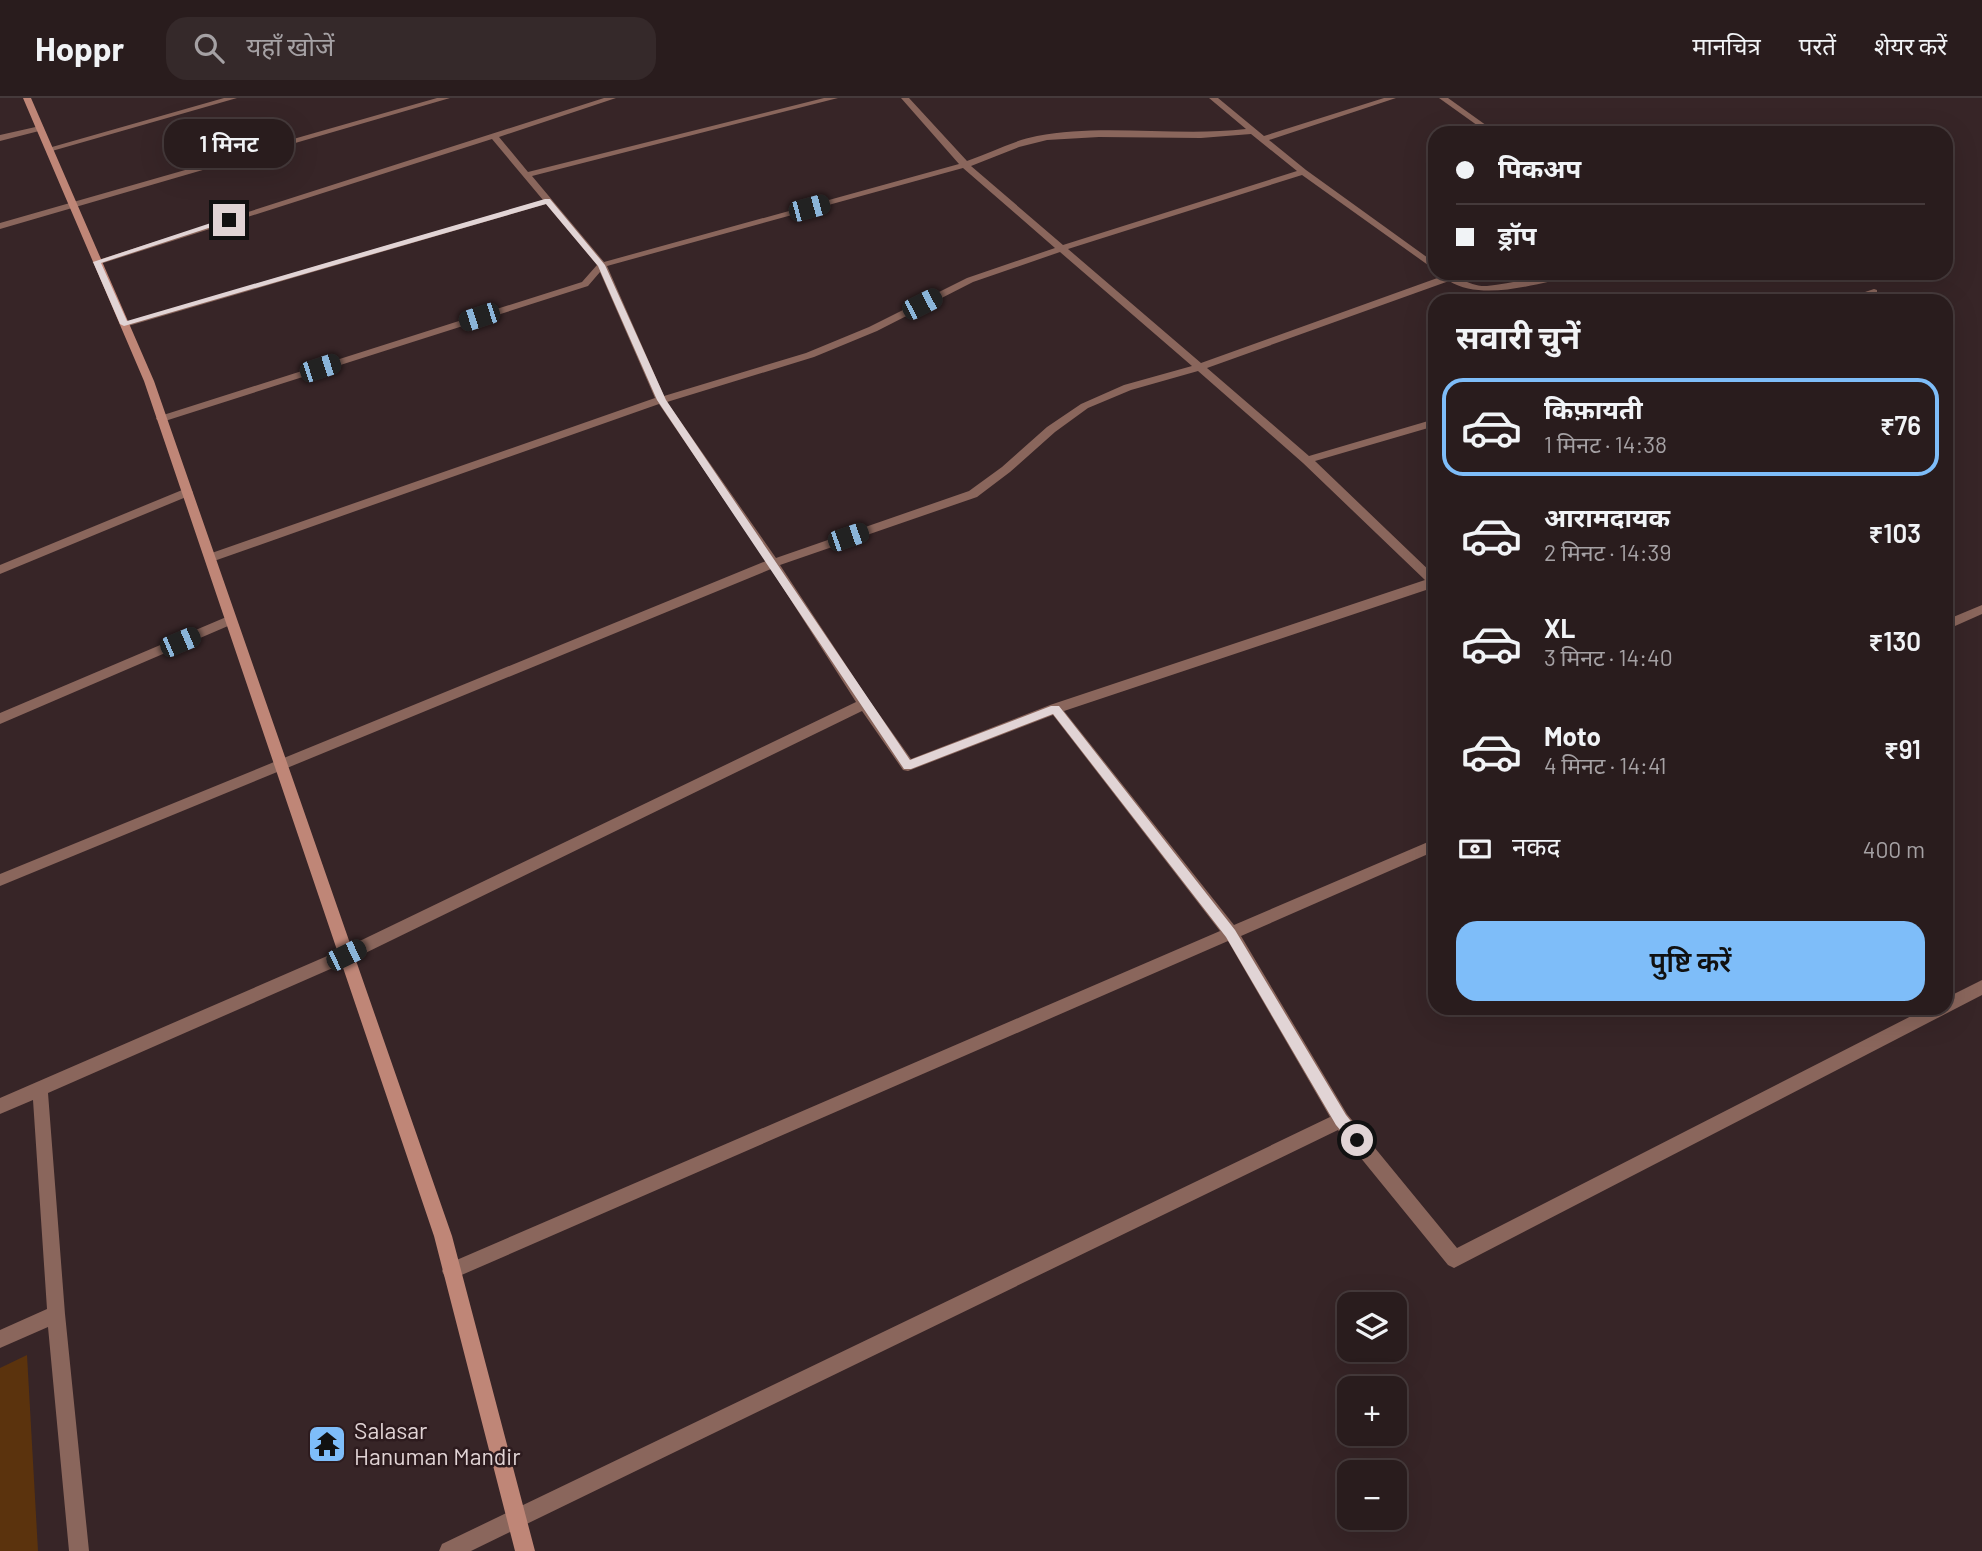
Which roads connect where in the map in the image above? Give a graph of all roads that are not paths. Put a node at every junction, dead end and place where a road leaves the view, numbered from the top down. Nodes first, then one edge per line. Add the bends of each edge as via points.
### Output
1 (27, 98) edge
2 (233, 98) edge
3 (446, 98) edge
4 (612, 98) edge
5 (834, 98) edge
6 (905, 98) edge
7 (1213, 98) edge
8 (1392, 98) edge
9 (1443, 98) edge
10 (1483, 126) edge
11 (40, 128) junction
12 (1252, 131) junction
13 (494, 135) junction
14 (0, 138) edge
15 (1262, 139) junction
16 (49, 149) junction
17 (965, 164) junction
18 (1303, 172) junction
19 (526, 175) junction
20 (548, 201) junction
21 (73, 207) junction
22 (0, 226) edge
23 (1062, 248) junction
24 (97, 262) junction
25 (1428, 262) edge
26 (602, 265) junction
27 (1434, 280) edge
28 (1455, 280) edge
29 (1536, 280) edge
30 (1874, 292) dead end
31 (1867, 294) edge
32 (124, 324) junction
33 (1200, 367) junction
34 (661, 400) junction
35 (162, 419) junction
36 (1428, 424) edge
37 (1307, 460) junction
38 (187, 492) junction
39 (209, 558) junction
40 (773, 563) junction
41 (0, 570) edge
42 (1428, 575) edge
43 (1428, 584) edge
44 (1982, 609) edge
45 (231, 620) junction
46 (1953, 622) edge
47 (864, 704) junction
48 (1055, 709) junction
49 (0, 719) edge
50 (281, 765) junction
51 (1428, 848) edge
52 (0, 880) edge
53 (1231, 933) junction
54 (346, 955) junction
55 (1982, 987) edge
56 (1953, 1002) edge
57 (1928, 1015) edge
58 (40, 1088) junction
59 (0, 1106) edge
60 (1341, 1120) junction
61 (451, 1271) junction
62 (56, 1314) junction
63 (0, 1339) edge
64 (516, 1519) junction
65 (79, 1551) edge
66 (449, 1551) edge
67 (525, 1551) edge

1 - 11 street
2 - 16 street
3 - 21 street
4 - 13 street
5 - 19 street
6 - 17 street
7 - 12 street
8 - 15 street
9 - 10 street
11 - 14 street
11 - 16 street
12 - 15 street
12 - 17 street via 1221,136 1043,137
13 - 19 street
13 - 24 street
15 - 18 street
16 - 21 street
17 - 23 street
17 - 26 street
18 - 23 street
18 - 25 street
19 - 20 street
20 - 26 street
20 - 32 street
21 - 22 street
21 - 24 street
23 - 33 street
23 - 34 street via 970,280 810,355
24 - 32 street
26 - 34 street
26 - 35 street via 585,284
27 - 33 street
28 - 29 street via 1484,289
30 - 31 street
32 - 35 street
33 - 37 street
33 - 40 street via 1104,396 1068,416 999,478 973,494
34 - 39 street
34 - 40 street
35 - 38 street
36 - 37 street
37 - 42 street
38 - 39 street
38 - 41 street
39 - 45 street
40 - 47 street
40 - 50 street
43 - 48 street
44 - 46 street
45 - 49 street
45 - 50 street
47 - 48 street via 908,766
47 - 54 street
48 - 53 street
50 - 52 street
50 - 54 street
51 - 53 street
53 - 60 street
53 - 61 street
54 - 58 street
54 - 61 street
55 - 56 street
57 - 60 street via 1454,1259
58 - 59 street
58 - 62 street
60 - 64 street
61 - 64 street
62 - 63 street
62 - 65 street
64 - 66 street
64 - 67 street

